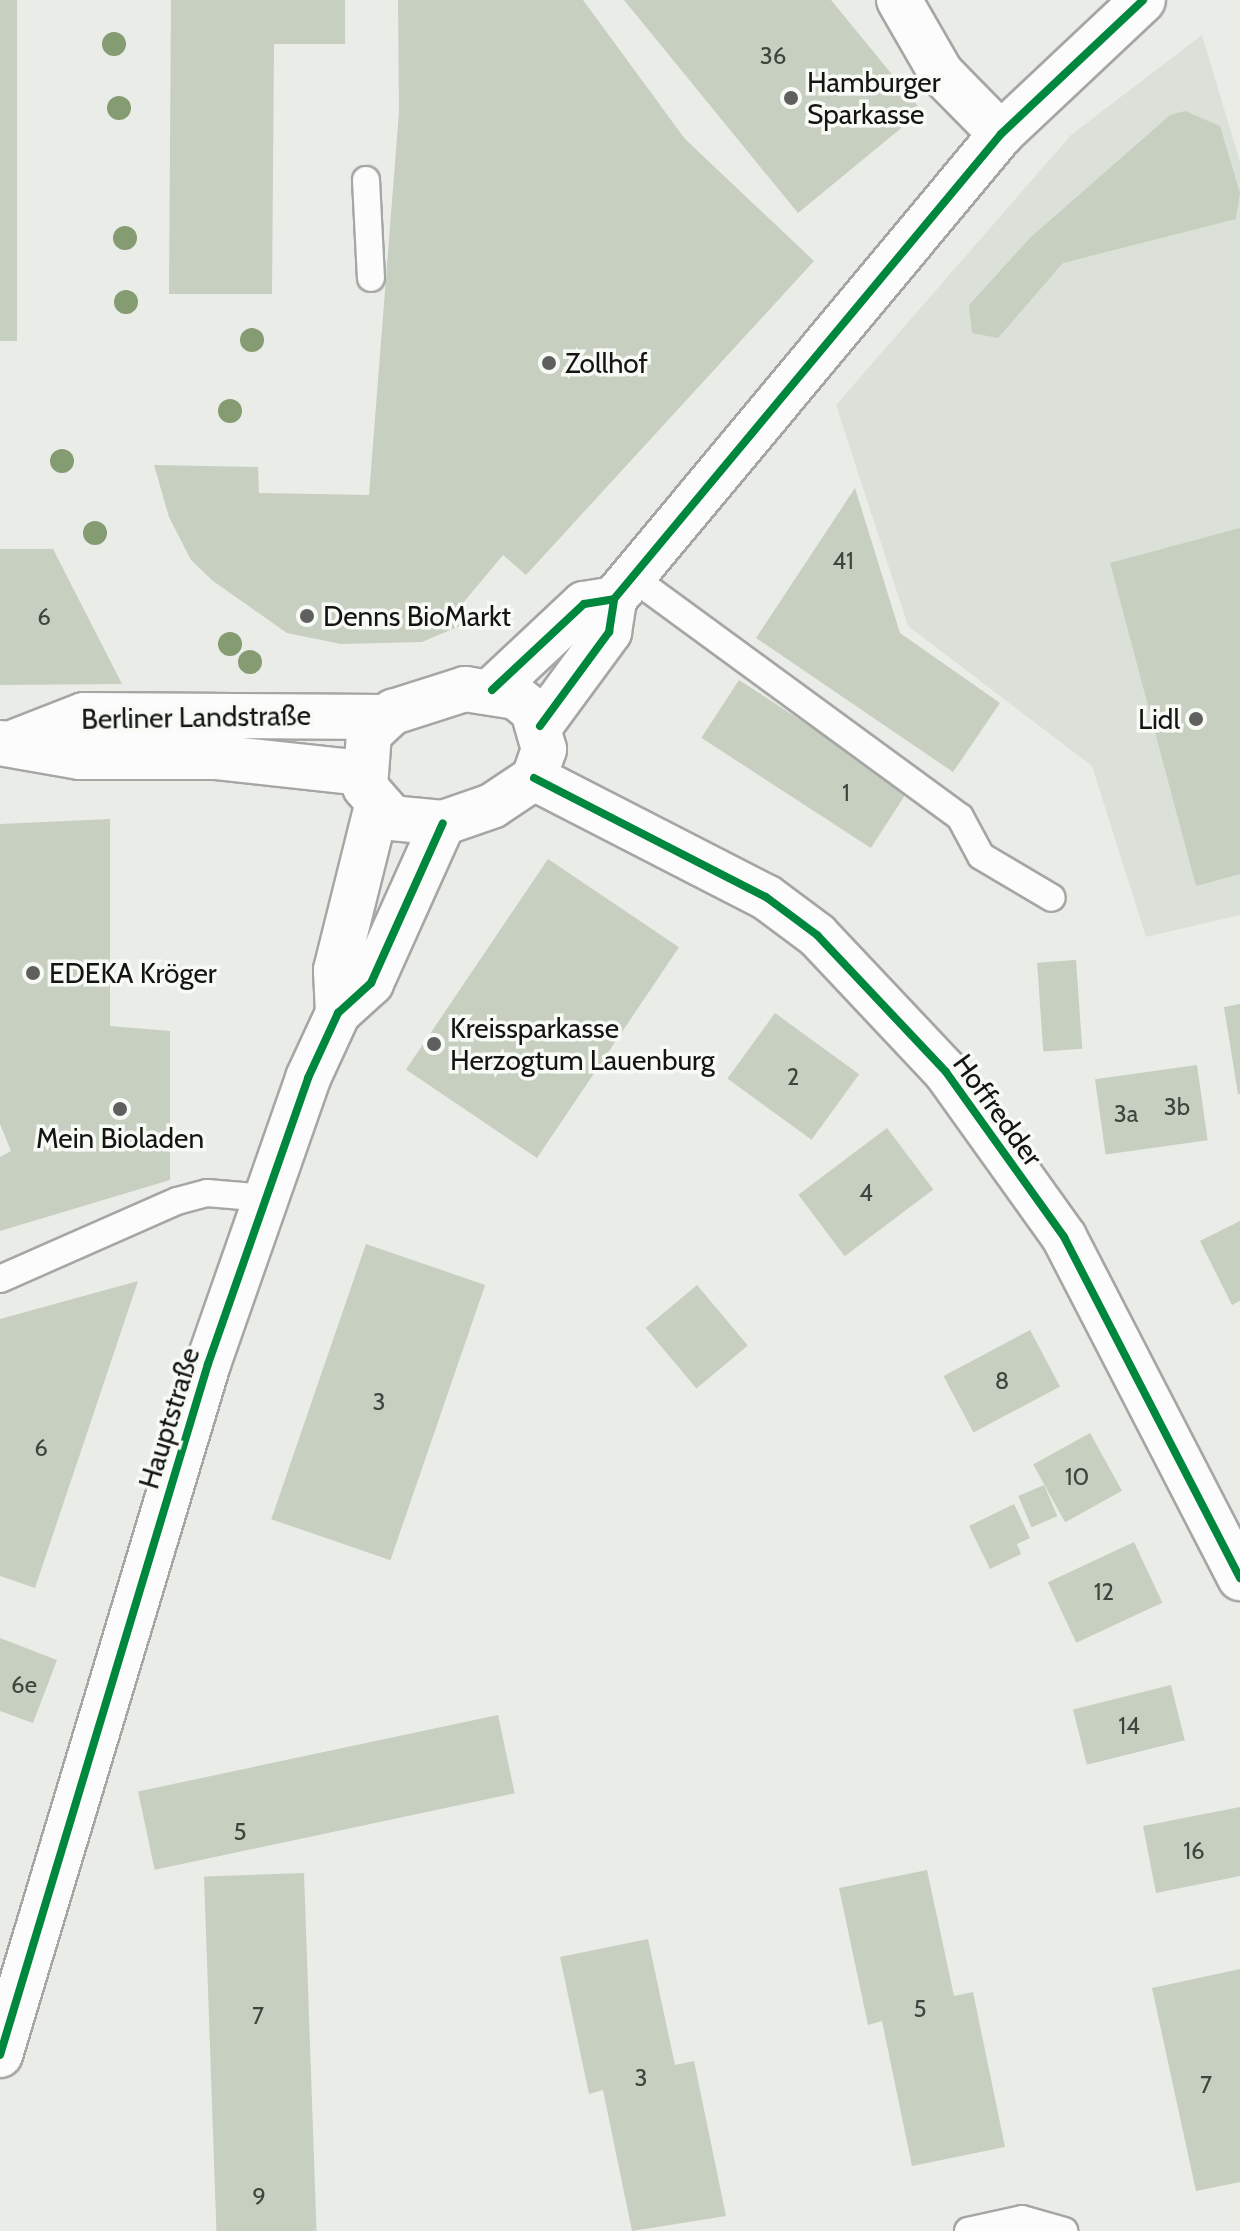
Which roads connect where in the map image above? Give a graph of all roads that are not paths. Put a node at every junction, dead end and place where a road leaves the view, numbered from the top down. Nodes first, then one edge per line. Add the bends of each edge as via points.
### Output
1 (899, 0) edge
2 (1143, 0) edge
3 (1001, 134) junction
4 (366, 180) dead end
5 (371, 278) dead end
6 (623, 588) junction
7 (492, 690) junction
8 (384, 717) junction
9 (540, 726) junction
10 (6, 743) edge
11 (534, 778) junction
12 (370, 789) junction
13 (443, 823) junction
14 (1052, 898) dead end
15 (338, 1013) junction
16 (266, 1198) junction
17 (0, 1279) edge
18 (1240, 1578) edge
19 (4, 2031) edge
20 (968, 2231) edge
21 (1064, 2231) edge

1 - 3 street via 941,73
2 - 3 street
3 - 6 street
4 - 5 lane
6 - 7 street via 584,604
6 - 9 street via 609,632
6 - 14 lane via 960,817 981,856
7 - 8 street via 465,689
7 - 9 street via 516,697
8 - 10 street, Berliner Landstraße via 84,715
8 - 12 street via 369,734
9 - 11 street via 544,749
10 - 12 street, Berliner Landstraße via 79,757 215,757
11 - 13 street via 492,806
11 - 18 street, Hoffredder via 766,897 817,935 946,1072 1064,1237
12 - 13 street via 392,818
12 - 15 street, Hauptstraße via 336,970
13 - 15 street, Hauptstraße via 371,983
15 - 16 street, Hauptstraße
16 - 17 lane via 207,1193 177,1201
16 - 19 street, Hauptstraße via 208,1364
20 - 21 lane via 1022,2219

